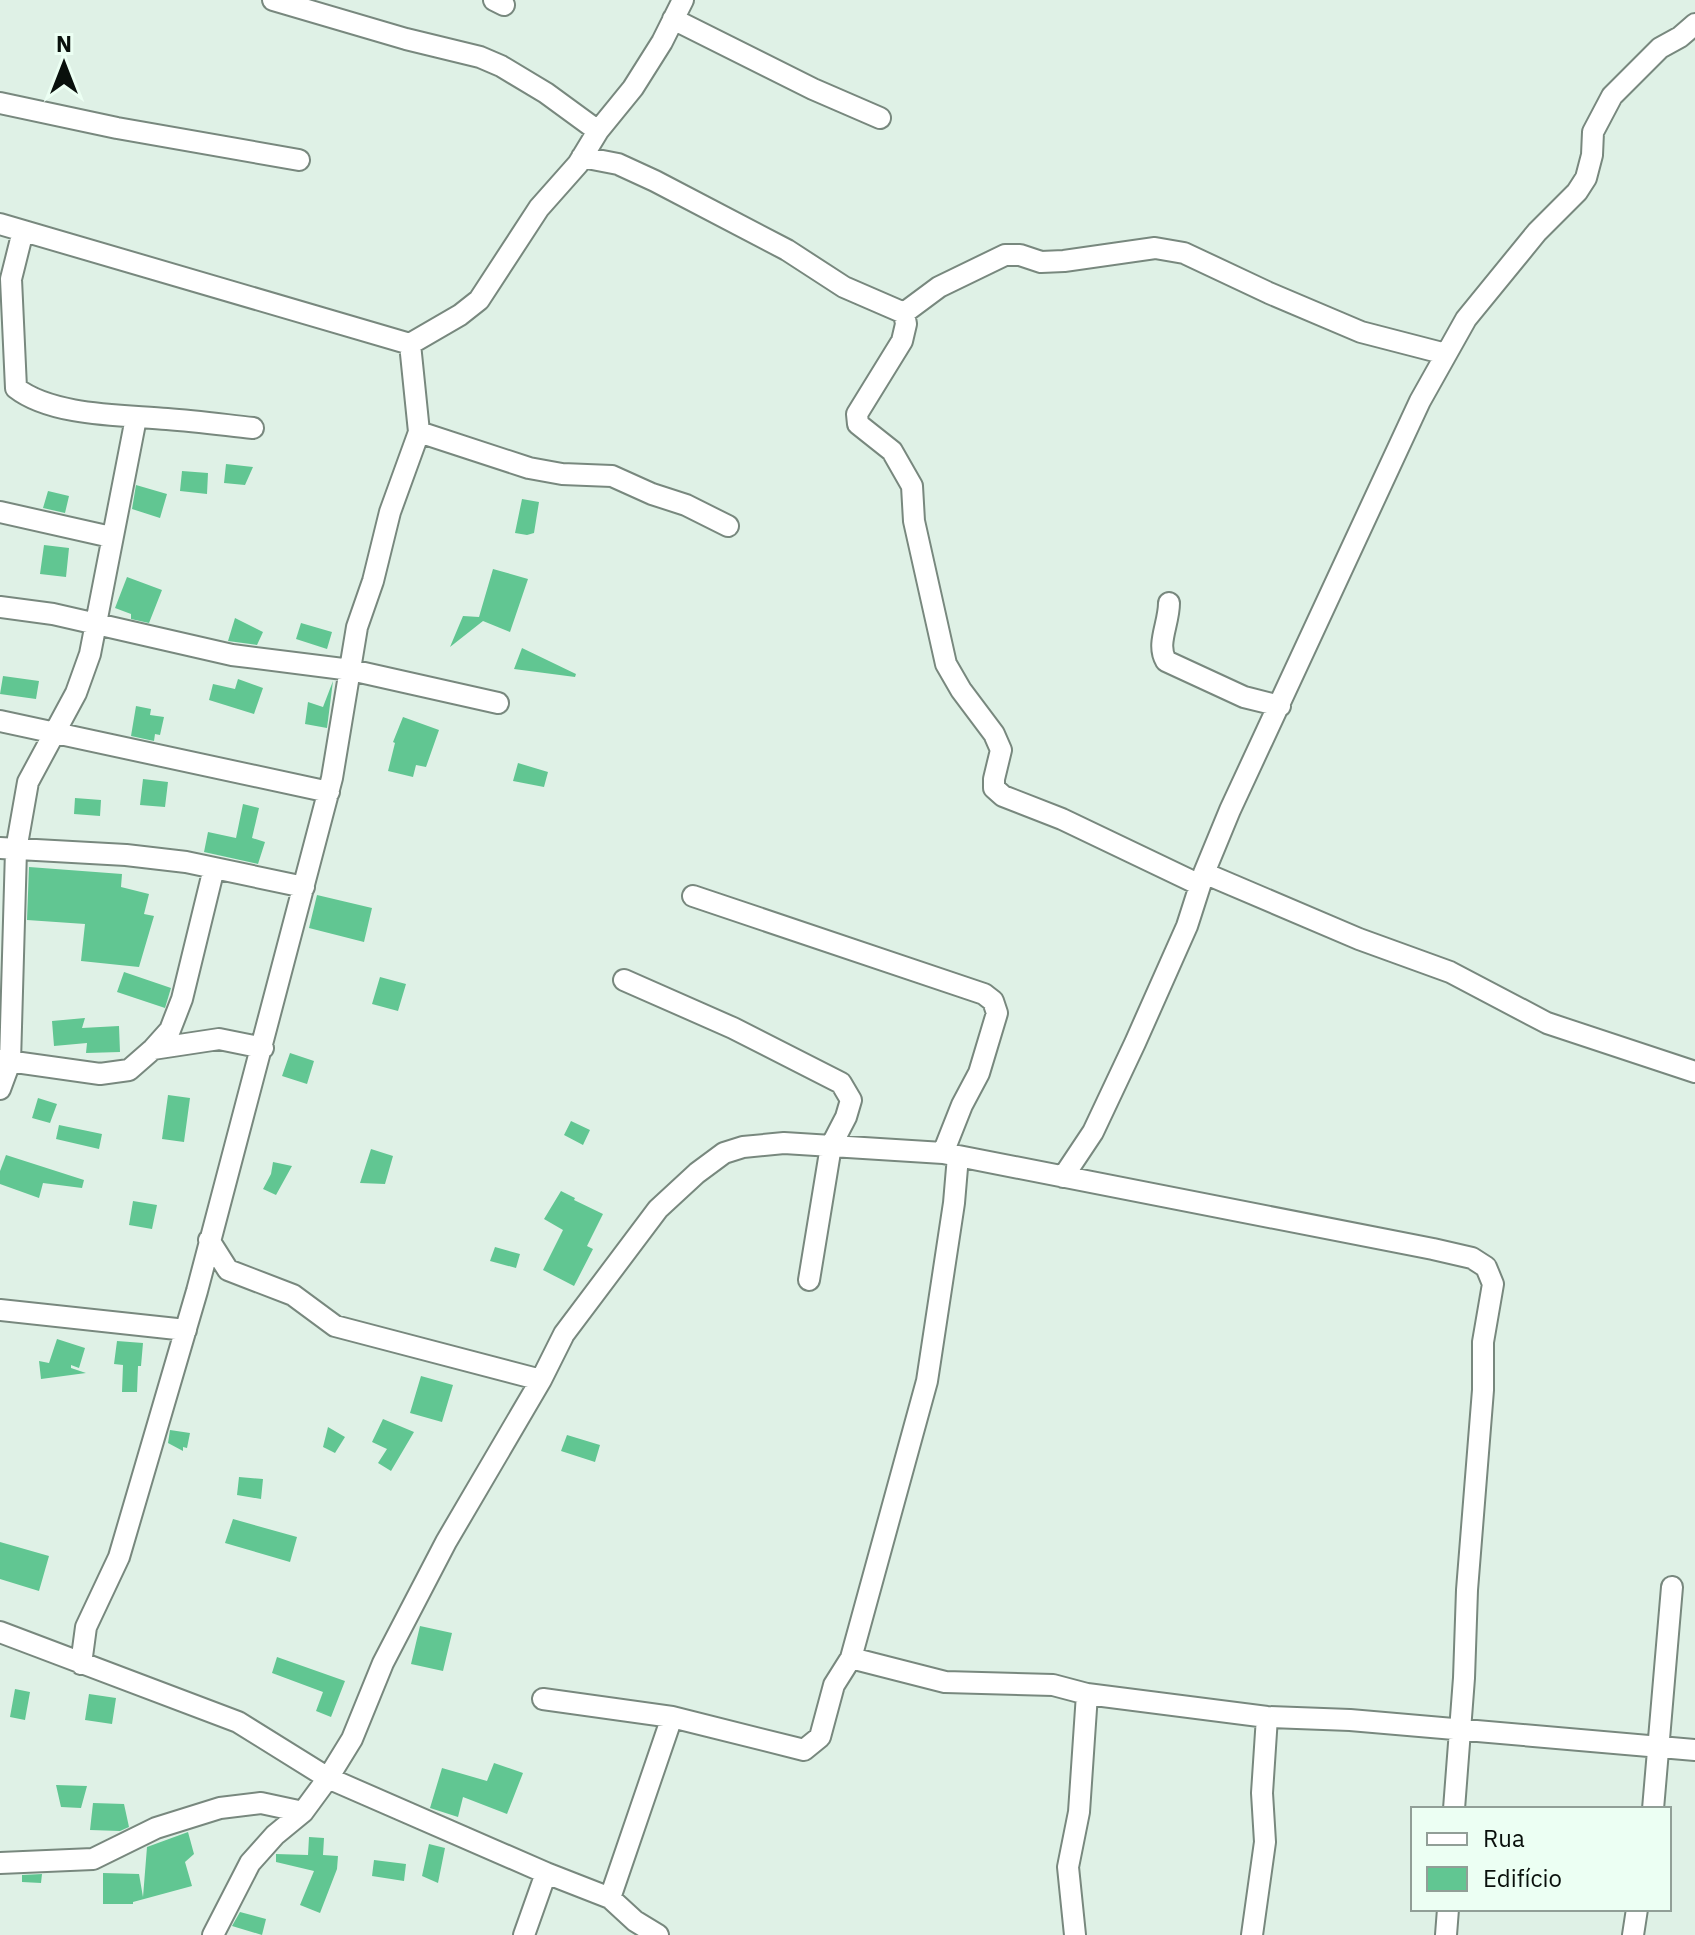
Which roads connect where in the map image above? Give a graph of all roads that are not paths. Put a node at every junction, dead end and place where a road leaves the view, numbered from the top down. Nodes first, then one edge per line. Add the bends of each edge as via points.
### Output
1 (273, 0) edge
2 (683, 0) edge
3 (673, 19) junction
4 (1695, 24) edge
5 (0, 103) edge
6 (880, 118) dead end
7 (598, 131) junction
8 (582, 157) junction
9 (299, 160) dead end
10 (0, 224) edge
11 (23, 231) junction
12 (904, 313) junction
13 (410, 344) junction
14 (1446, 354) junction
15 (136, 418) junction
16 (253, 428) dead end
17 (419, 432) junction
18 (0, 512) edge
19 (728, 526) dead end
20 (111, 537) junction
21 (1169, 603) dead end
22 (0, 607) edge
23 (96, 625) junction
24 (351, 670) junction
25 (498, 703) dead end
26 (1280, 706) junction
27 (0, 721) edge
28 (56, 732) junction
29 (329, 792) junction
30 (8, 849) edge
31 (214, 868) junction
32 (1202, 879) junction
33 (304, 887) junction
34 (693, 896) dead end
35 (624, 980) dead end
36 (263, 1048) junction
37 (153, 1049) junction
38 (5, 1061) edge
39 (1695, 1072) edge
40 (0, 1089) edge
41 (831, 1146) junction
42 (950, 1155) junction
43 (1063, 1177) junction
44 (209, 1240) junction
45 (228, 1270) junction
46 (809, 1280) dead end
47 (197, 1291) junction
48 (0, 1310) edge
49 (186, 1330) junction
50 (541, 1380) junction
51 (1672, 1587) dead end
52 (0, 1632) edge
53 (851, 1658) junction
54 (81, 1664) junction
55 (1087, 1694) junction
56 (543, 1699) dead end
57 (672, 1717) junction
58 (1267, 1717) junction
59 (1461, 1729) junction
60 (1661, 1747) junction
61 (1695, 1750) edge
62 (328, 1778) junction
63 (1454, 1807) edge
64 (1653, 1807) edge
65 (303, 1812) junction
66 (0, 1863) edge
67 (546, 1873) junction
68 (610, 1898) junction
69 (1448, 1911) edge
70 (1637, 1911) edge
71 (213, 1935) edge
72 (524, 1935) edge
73 (658, 1935) edge
74 (1075, 1935) edge
75 (1252, 1935) edge
76 (1446, 1935) edge
77 (1633, 1935) edge

1 - 7 street via 480,57 546,93
2 - 3 street
3 - 6 street
3 - 7 street via 633,88
4 - 14 street via 1660,48 1612,96 1593,132 1582,185 1494,284
5 - 9 street
7 - 8 street
8 - 12 street via 618,164 655,181 787,250 844,287
8 - 13 street via 539,208 479,300
10 - 11 street
11 - 13 street
11 - 15 street via 11,279 16,388 61,407
12 - 14 street via 939,287 1005,255 1064,261 1155,248 1184,253 1361,332
12 - 32 street via 902,341 857,414 858,424 892,451 912,486 914,521 946,664 1001,750 994,788
13 - 17 street
14 - 26 street
15 - 16 street
15 - 20 street
17 - 19 street via 529,468 612,476
17 - 24 street via 357,627
18 - 20 street
20 - 23 street
21 - 26 street via 1161,653 1166,661 1244,697
22 - 23 street
23 - 24 street via 232,655
23 - 28 street via 76,693
24 - 25 street
24 - 29 street
26 - 32 street
27 - 28 street
28 - 29 street
28 - 30 street via 28,782
29 - 33 street
30 - 31 street via 126,855
30 - 38 street
31 - 33 street
31 - 37 street via 182,999 170,1030
32 - 39 street via 1450,972 1547,1023
32 - 43 street via 1187,926 1129,1056 1093,1132
33 - 36 street
34 - 42 street via 993,1001 997,1013 987,1051
35 - 41 street via 841,1083 851,1100
36 - 37 street via 219,1039
36 - 44 street
37 - 38 street via 129,1070 100,1074
38 - 40 street
41 - 42 street
41 - 46 street
41 - 50 street via 743,1147 724,1153 697,1173 648,1222 564,1334
42 - 43 street
42 - 53 street via 954,1203 927,1381
43 - 59 street via 1433,1249 1472,1258 1486,1267 1493,1284 1483,1342
44 - 45 street
44 - 47 street
45 - 47 street
45 - 50 street via 293,1295 335,1326
47 - 49 street
48 - 49 street
49 - 54 street via 119,1557 86,1627
50 - 62 street via 439,1555 383,1663 352,1739
51 - 60 street
52 - 54 street
53 - 55 street via 945,1682 1053,1685
53 - 57 street via 834,1685 820,1737 804,1750
54 - 62 street via 238,1722
55 - 58 street
55 - 74 street via 1079,1812 1068,1867
56 - 57 street
57 - 68 street
58 - 59 street
58 - 75 street via 1265,1842
59 - 60 street
59 - 63 street
60 - 61 street
60 - 64 street
62 - 65 street
62 - 67 street
65 - 66 street via 261,1803 220,1808 156,1828 93,1859
65 - 71 street via 250,1863
67 - 68 street
67 - 72 street
68 - 73 street
69 - 76 street
70 - 77 street

